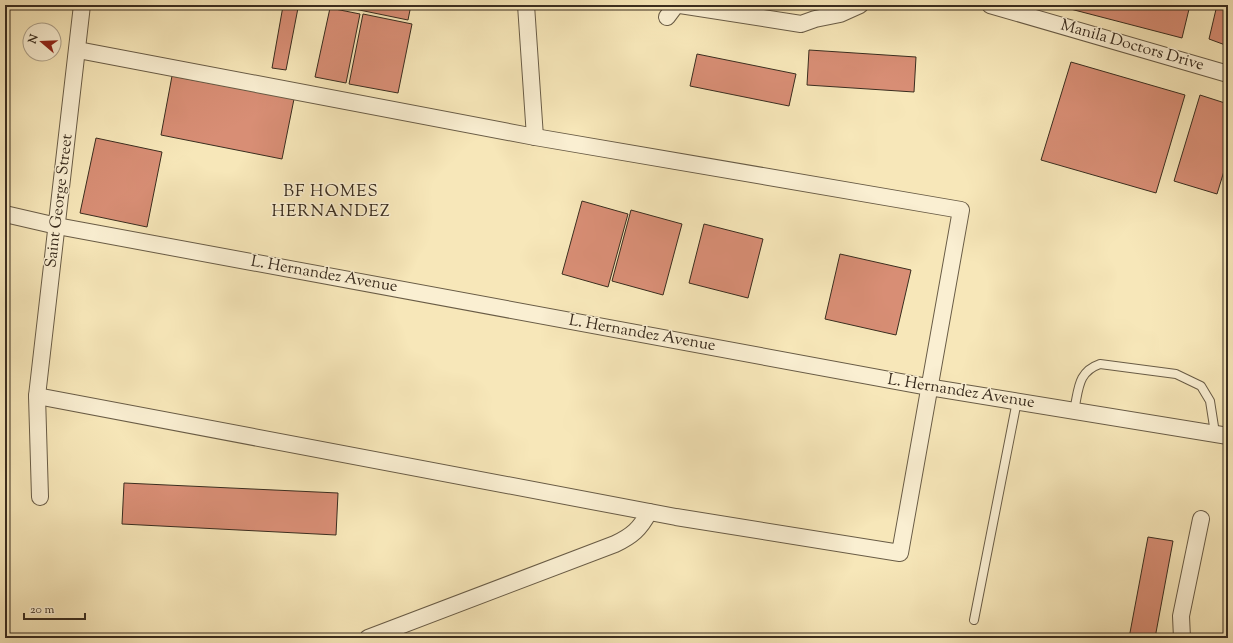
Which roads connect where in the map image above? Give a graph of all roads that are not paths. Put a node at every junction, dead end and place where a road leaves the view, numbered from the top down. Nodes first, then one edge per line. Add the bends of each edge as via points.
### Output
1 (82, 5) edge
2 (526, 5) edge
3 (680, 5) edge
4 (860, 5) edge
5 (990, 5) edge
6 (817, 12) edge
7 (78, 50) junction
8 (1228, 74) edge
9 (535, 137) junction
10 (5, 214) edge
11 (57, 226) junction
12 (928, 387) junction
13 (38, 396) junction
14 (1017, 401) junction
15 (1074, 410) junction
16 (1222, 434) edge
17 (40, 497) dead end
18 (649, 512) junction
19 (1202, 519) dead end
20 (974, 620) dead end
21 (368, 638) edge
22 (1182, 638) edge

1 - 7 street, Saint George Street
2 - 9 street
3 - 6 street via 801,24
4 - 6 street via 840,14
5 - 8 street, Manila Doctors Drive
7 - 9 street
7 - 11 street, Saint George Street
9 - 12 street via 961,210
10 - 11 street, L. Hernandez Avenue
11 - 12 street, L. Hernandez Avenue
11 - 13 street, Saint George Street
12 - 14 street, L. Hernandez Avenue
12 - 18 street via 900,553
13 - 17 street, Saint George Street
13 - 18 street
14 - 15 street, L. Hernandez Avenue
14 - 20 lane
15 - 16 street, L. Hernandez Avenue
15 - 16 lane via 1082,376 1091,367 1100,364 1176,374 1201,386 1210,401
18 - 21 street via 638,530 615,544
19 - 22 street via 1181,616

